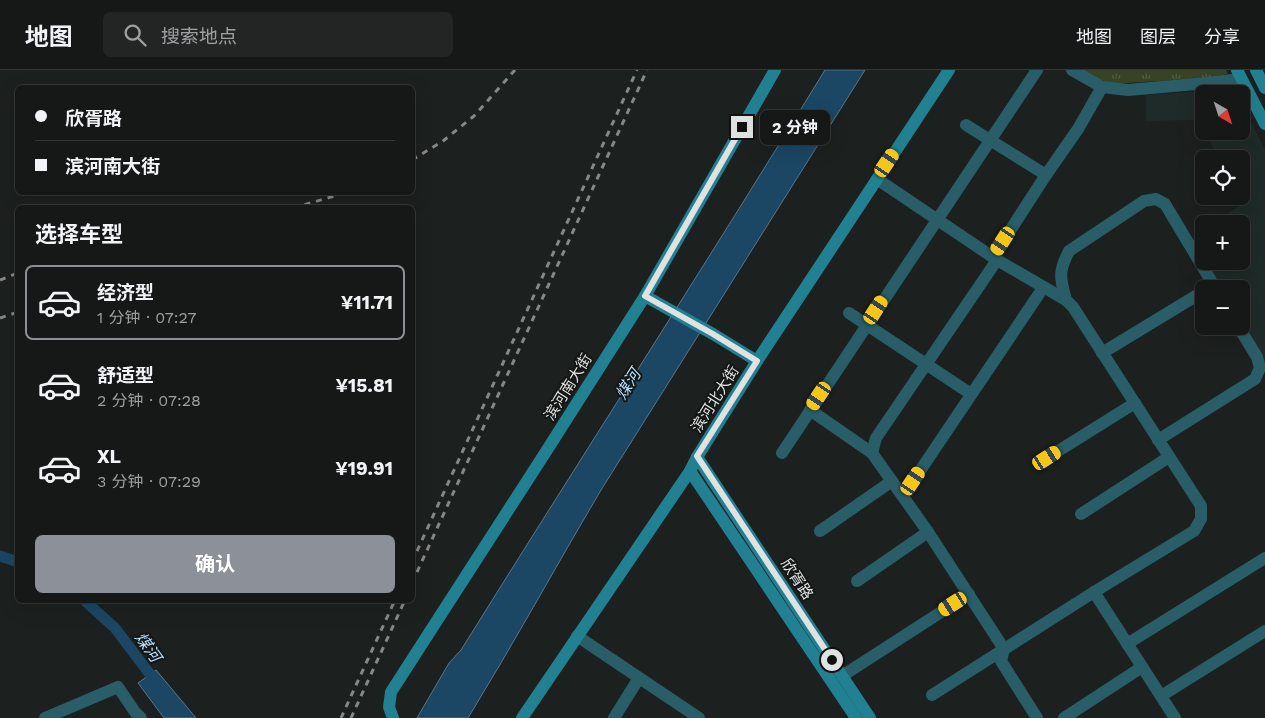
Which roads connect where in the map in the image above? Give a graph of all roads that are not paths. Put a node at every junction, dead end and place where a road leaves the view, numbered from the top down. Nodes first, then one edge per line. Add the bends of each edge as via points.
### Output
1 (775, 70) edge
2 (949, 70) edge
3 (1037, 70) edge
4 (1072, 70) edge
5 (1256, 70) edge
6 (1239, 74) edge
7 (1102, 87) junction
8 (1265, 88) edge
9 (1265, 124) edge
10 (966, 125) dead end
11 (989, 140) junction
12 (1046, 175) junction
13 (877, 179) junction
14 (937, 219) junction
15 (995, 259) junction
16 (1206, 280) edge
17 (1043, 288) junction
18 (645, 296) junction
19 (1195, 297) edge
20 (1066, 300) junction
21 (849, 313) dead end
22 (866, 325) junction
23 (1244, 335) edge
24 (1102, 353) junction
25 (757, 361) junction
26 (927, 364) junction
27 (971, 394) junction
28 (1135, 403) junction
29 (810, 410) junction
30 (1158, 440) junction
31 (872, 452) junction
32 (782, 453) dead end
33 (697, 456) junction
34 (1169, 457) junction
35 (1047, 458) dead end
36 (690, 471) junction
37 (892, 481) junction
38 (903, 496) junction
39 (1081, 514) dead end
40 (820, 531) dead end
41 (928, 532) junction
42 (1265, 558) edge
43 (857, 581) dead end
44 (1094, 592) junction
45 (969, 594) junction
46 (1265, 631) edge
47 (577, 636) junction
48 (1127, 644) junction
49 (1004, 649) junction
50 (1142, 666) junction
51 (842, 676) junction
52 (639, 678) junction
53 (932, 695) dead end
54 (1161, 696) junction
55 (46, 718) edge
56 (141, 718) edge
57 (393, 718) edge
58 (522, 718) edge
59 (614, 718) edge
60 (699, 718) edge
61 (856, 718) edge
62 (870, 718) edge
63 (1037, 718) edge
64 (1064, 718) edge
65 (1175, 718) edge

1 - 18 street, 滨河南大街
2 - 13 street, 滨河北大街
3 - 11 street
4 - 7 street
5 - 8 street
6 - 7 street via 1207,84 1128,90
6 - 9 street
7 - 12 street via 1078,130
10 - 11 street
11 - 12 street
11 - 14 street
12 - 15 street
13 - 14 street
13 - 25 street, 滨河北大街
14 - 15 street
14 - 22 street
15 - 17 street
15 - 26 street
16 - 20 street via 1165,204 1156,199 1144,201 1069,251 1062,263 1060,277
17 - 20 street
17 - 27 street
18 - 25 street
18 - 57 street, 滨河南大街 via 391,692 389,707
19 - 24 street
20 - 24 street
21 - 22 street
22 - 26 street
22 - 29 street
23 - 30 street via 1260,368 1255,379
24 - 28 street
25 - 33 street, 滨河北大街
26 - 27 street
26 - 31 street via 876,438
27 - 38 street
28 - 30 street
28 - 35 street
29 - 31 street
29 - 32 street
30 - 34 street
31 - 37 street
33 - 36 street, 滨河北大街
33 - 51 street, 欣胥路
34 - 39 street
34 - 44 street via 1200,506 1201,519 1194,531
36 - 47 street, 滨河北大街
36 - 61 street, 欣胥路
37 - 38 street
37 - 40 street
38 - 41 street
41 - 43 street
41 - 45 street
42 - 48 street
44 - 48 street
44 - 49 street
45 - 49 street
45 - 51 street
46 - 54 street
47 - 52 street
47 - 58 street, 滨河北大街
48 - 50 street
49 - 53 street
49 - 63 street via 1001,661
50 - 54 street
50 - 64 street
51 - 62 street, 欣胥路
52 - 59 street
52 - 60 street
54 - 65 street
55 - 56 street via 118,687

